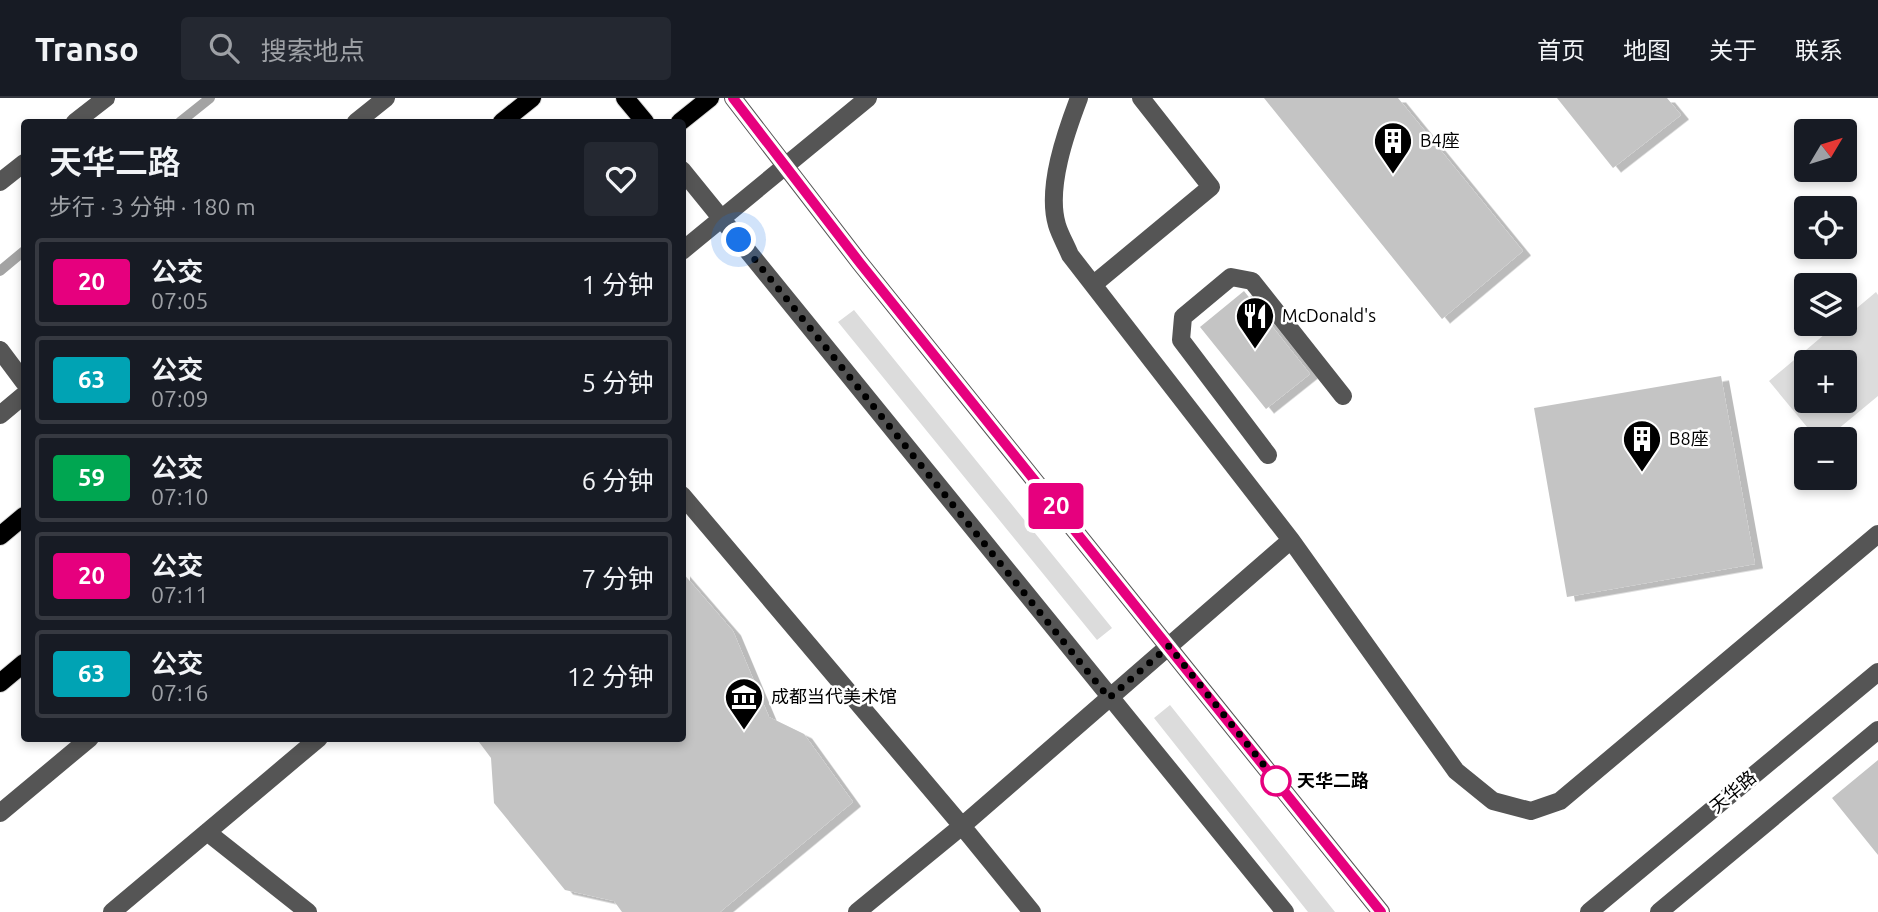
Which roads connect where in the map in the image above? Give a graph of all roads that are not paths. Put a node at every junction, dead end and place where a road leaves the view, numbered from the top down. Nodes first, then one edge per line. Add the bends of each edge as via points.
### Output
1 (106, 98) edge
2 (386, 98) edge
3 (532, 98) edge
4 (625, 98) edge
5 (710, 98) edge
6 (733, 98) edge
7 (868, 98) edge
8 (1079, 98) edge
9 (1141, 98) edge
10 (79, 119) edge
11 (360, 119) edge
12 (506, 119) edge
13 (642, 119) edge
14 (684, 119) edge
15 (21, 165) edge
16 (785, 166) junction
17 (686, 175) edge
18 (0, 182) edge
19 (722, 219) junction
20 (686, 248) edge
21 (1094, 284) junction
22 (0, 350) edge
23 (21, 378) edge
24 (1343, 396) dead end
25 (21, 398) edge
26 (0, 415) edge
27 (1268, 455) dead end
28 (686, 500) edge
29 (21, 518) edge
30 (1878, 534) edge
31 (0, 536) edge
32 (1291, 540) junction
33 (1169, 646) junction
34 (21, 666) edge
35 (1878, 672) edge
36 (0, 683) edge
37 (1109, 698) junction
38 (1878, 730) edge
39 (85, 742) edge
40 (314, 742) edge
41 (0, 813) edge
42 (962, 826) junction
43 (207, 831) junction
44 (112, 912) edge
45 (309, 912) edge
46 (857, 912) edge
47 (1032, 912) edge
48 (1284, 912) edge
49 (1381, 912) edge
50 (1588, 912) edge
51 (1658, 912) edge

1 - 10 street
2 - 11 street
3 - 12 main road
4 - 13 main road
5 - 14 main road
6 - 16 street
7 - 16 street
8 - 21 street via 1058,163 1056,223 1070,255
9 - 21 street via 1211,187
15 - 18 street
16 - 19 street
16 - 33 street
17 - 19 street
19 - 20 street
19 - 37 street
21 - 32 street
22 - 23 street
24 - 27 street via 1252,281 1231,277 1183,317 1181,340
25 - 26 street
28 - 42 street
29 - 31 main road
30 - 32 street via 1560,801 1531,811 1493,801 1456,771
32 - 33 street
33 - 37 street
33 - 49 street
34 - 36 main road
35 - 50 street, 天华路
37 - 42 street
37 - 48 street
38 - 51 street
39 - 41 street
40 - 43 street
42 - 46 street
42 - 47 street
43 - 44 street
43 - 45 street

